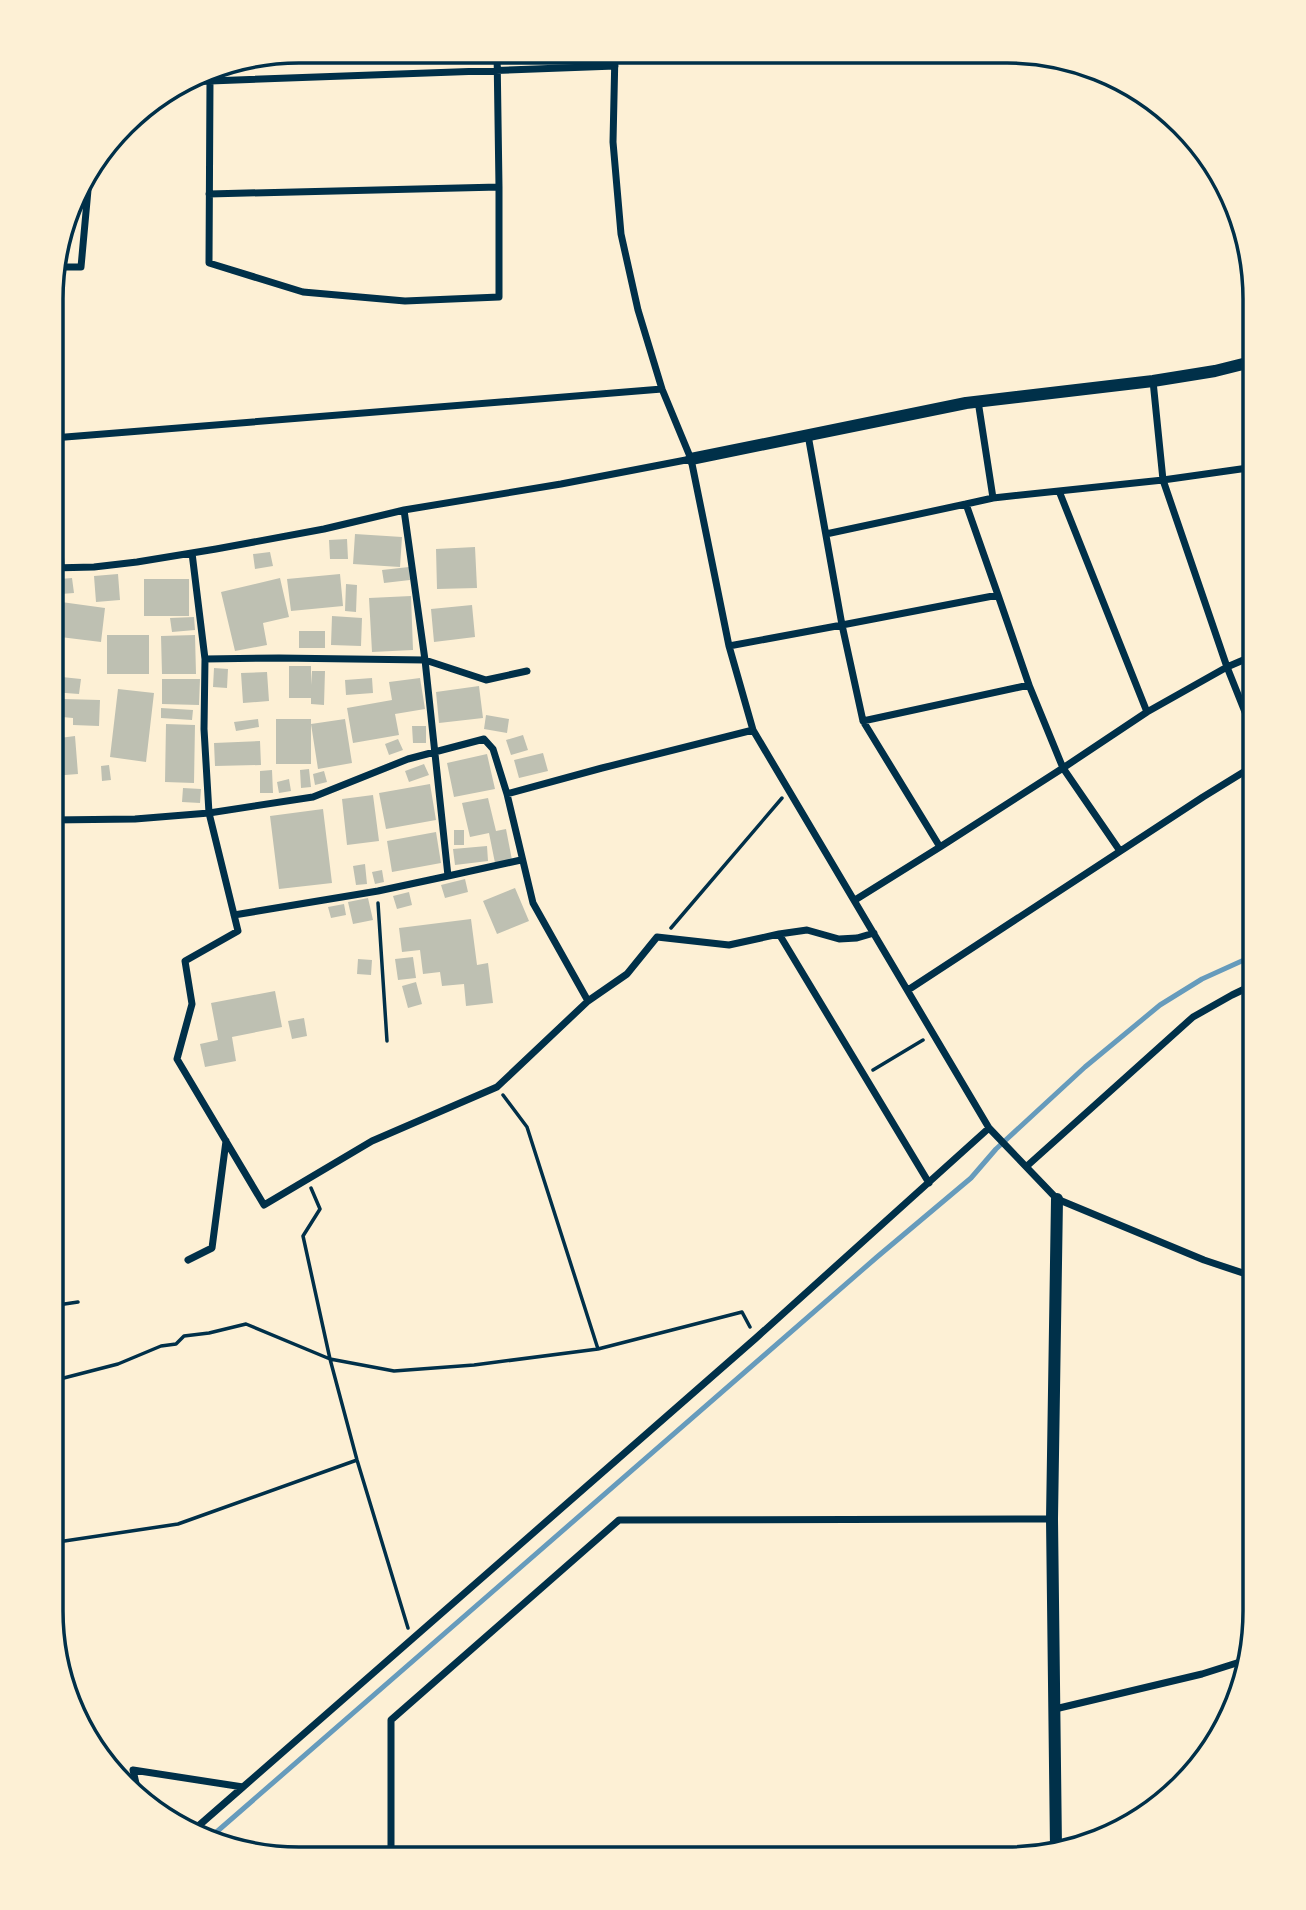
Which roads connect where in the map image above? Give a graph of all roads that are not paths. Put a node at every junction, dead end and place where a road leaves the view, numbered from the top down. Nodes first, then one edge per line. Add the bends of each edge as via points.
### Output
1 (496, 63) edge
2 (615, 66) joint
3 (496, 69) junction
4 (209, 81) edge
5 (210, 81) edge
6 (499, 187) junction
7 (88, 194) edge
8 (209, 194) junction
9 (65, 267) edge
10 (1243, 364) edge
11 (1153, 381) junction
12 (662, 389) junction
13 (978, 401) junction
14 (808, 435) junction
15 (63, 437) edge
16 (691, 459) junction
17 (1243, 469) edge
18 (1163, 480) junction
19 (1059, 491) junction
20 (993, 498) junction
21 (966, 504) junction
22 (404, 510) junction
23 (825, 534) junction
24 (192, 553) junction
25 (63, 568) edge
26 (998, 595) junction
27 (842, 625) junction
28 (729, 646) junction
29 (205, 659) junction
30 (425, 660) junction
31 (1243, 660) edge
32 (1227, 667) junction
33 (527, 671) dead end
34 (1029, 685) junction
35 (1243, 706) edge
36 (1147, 712) junction
37 (863, 722) junction
38 (753, 730) junction
39 (435, 751) junction
40 (1063, 768) junction
41 (1243, 773) edge
42 (507, 794) junction
43 (209, 813) junction
44 (63, 820) edge
45 (940, 847) junction
46 (1120, 851) junction
47 (522, 860) junction
48 (448, 876) junction
49 (855, 900) junction
50 (234, 915) junction
51 (779, 933) junction
52 (874, 933) junction
53 (908, 990) junction
54 (1242, 990) edge
55 (588, 1001) junction
56 (989, 1128) junction
57 (226, 1141) junction
58 (1027, 1166) junction
59 (929, 1183) junction
60 (1057, 1199) junction
61 (188, 1260) dead end
62 (1242, 1273) edge
63 (1052, 1519) junction
64 (1236, 1663) edge
65 (1055, 1709) junction
66 (135, 1781) edge
67 (243, 1787) junction
68 (200, 1825) edge
69 (1056, 1841) edge
70 (391, 1847) edge

1 - 3 street
2 - 3 street
2 - 12 street via 613,142 621,234
3 - 5 street
3 - 6 street
4 - 8 street
6 - 8 street
6 - 8 street via 499,297 405,301 303,292 209,263
7 - 9 street via 81,267
10 - 11 street
11 - 13 street
11 - 18 street
12 - 15 street
12 - 16 street
13 - 14 street
13 - 20 street
14 - 16 street
14 - 23 street
16 - 22 street
16 - 28 street
17 - 18 street
18 - 19 street
18 - 32 street
19 - 20 street
19 - 36 street
20 - 21 street
21 - 23 street
21 - 26 street
22 - 24 street
22 - 30 street
23 - 27 street
24 - 25 street
24 - 29 street
26 - 27 street
26 - 34 street
27 - 28 street
27 - 37 street
28 - 38 street
29 - 30 street
29 - 43 street
30 - 33 street via 486,680
30 - 39 street
31 - 32 street
32 - 35 street
32 - 36 street
34 - 37 street
34 - 40 street
36 - 40 street
37 - 45 street
38 - 42 street
38 - 49 street
39 - 42 street via 484,739 493,749
39 - 43 street via 313,797
39 - 48 street
40 - 45 street
40 - 46 street
41 - 46 street
42 - 47 street
43 - 44 street
43 - 50 street
45 - 49 street
46 - 53 street
47 - 48 street
47 - 55 street via 533,903
48 - 50 street
49 - 52 street
50 - 57 street via 238,932 185,961 191,1004 177,1059
51 - 52 street via 807,930 839,939
51 - 55 street via 729,945 657,937 627,974
51 - 59 street
52 - 53 street
53 - 56 street
54 - 58 street via 1194,1017
55 - 57 street via 497,1087 372,1141 264,1205
56 - 58 street
56 - 59 street
57 - 61 street via 212,1248
58 - 60 street
59 - 67 street
60 - 62 street
60 - 63 street
63 - 65 street
63 - 70 street via 619,1520 391,1720
64 - 65 street
65 - 69 street
66 - 67 street via 133,1770
67 - 68 street

